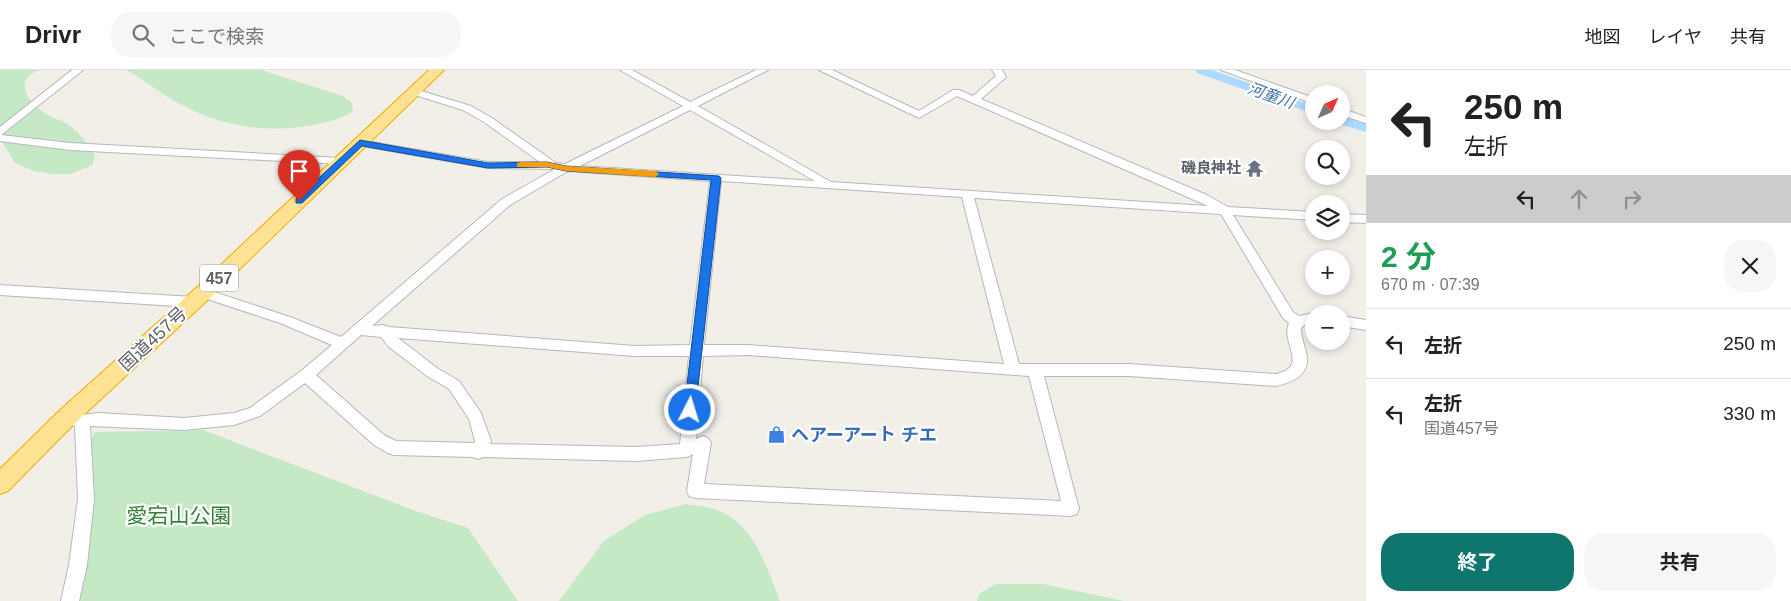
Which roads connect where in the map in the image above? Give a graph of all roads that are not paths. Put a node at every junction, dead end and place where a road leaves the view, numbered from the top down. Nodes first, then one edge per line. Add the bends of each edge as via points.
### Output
1 (78, 70) edge
2 (437, 70) edge
3 (625, 70) edge
4 (764, 70) edge
5 (824, 70) edge
6 (997, 70) edge
7 (1226, 70) edge
8 (415, 92) junction
9 (1305, 98) edge
10 (975, 99) junction
11 (690, 107) junction
12 (1350, 114) edge
13 (1366, 120) edge
14 (0, 132) edge
15 (0, 138) edge
16 (360, 143) junction
17 (340, 161) junction
18 (559, 168) junction
19 (716, 178) junction
20 (832, 185) junction
21 (967, 194) junction
22 (1224, 209) junction
23 (1305, 215) edge
24 (1350, 219) edge
25 (1366, 220) edge
26 (0, 290) edge
27 (198, 298) junction
28 (1305, 320) edge
29 (1297, 322) junction
30 (1350, 322) edge
31 (1366, 325) edge
32 (358, 330) junction
33 (383, 330) junction
34 (342, 343) junction
35 (696, 351) junction
36 (1013, 370) junction
37 (1036, 370) junction
38 (306, 375) junction
39 (74, 420) junction
40 (687, 450) junction
41 (478, 452) junction
42 (0, 484) edge
43 (70, 601) edge

1 - 14 street
2 - 8 highway, 国道457号 / 457
3 - 11 street
4 - 11 street
5 - 10 street via 920,115 956,92
6 - 10 street via 1001,77
7 - 9 street
8 - 16 highway, 国道457号 / 457
8 - 18 street via 467,108
10 - 22 street
11 - 18 street
11 - 20 street
12 - 13 street
15 - 17 street via 26,144 76,148
16 - 17 highway, 国道457号 / 457
16 - 18 street via 488,165
17 - 27 highway, 国道457号 / 457
18 - 19 street
18 - 32 street via 506,202
19 - 20 street
19 - 35 street
20 - 21 street
21 - 22 street
21 - 36 street
22 - 23 street
22 - 29 street via 1288,315
24 - 25 street
26 - 27 street
27 - 34 street via 284,320
27 - 39 highway, 国道457号 / 457
28 - 29 street
29 - 37 street via 1293,332 1300,366 1290,377 1276,380 1129,370
30 - 31 street
32 - 33 street
32 - 34 street
33 - 35 street via 635,351
33 - 41 street via 394,343 454,385 476,417 483,441
34 - 38 street
35 - 36 street via 756,351
35 - 40 street
36 - 37 street
37 - 40 street via 1070,509 696,491 703,443
38 - 39 street via 255,412 234,419 208,424
38 - 41 street via 379,440 394,448
39 - 42 highway, 国道457号 / 457
39 - 43 street via 86,499
40 - 41 street via 636,454

